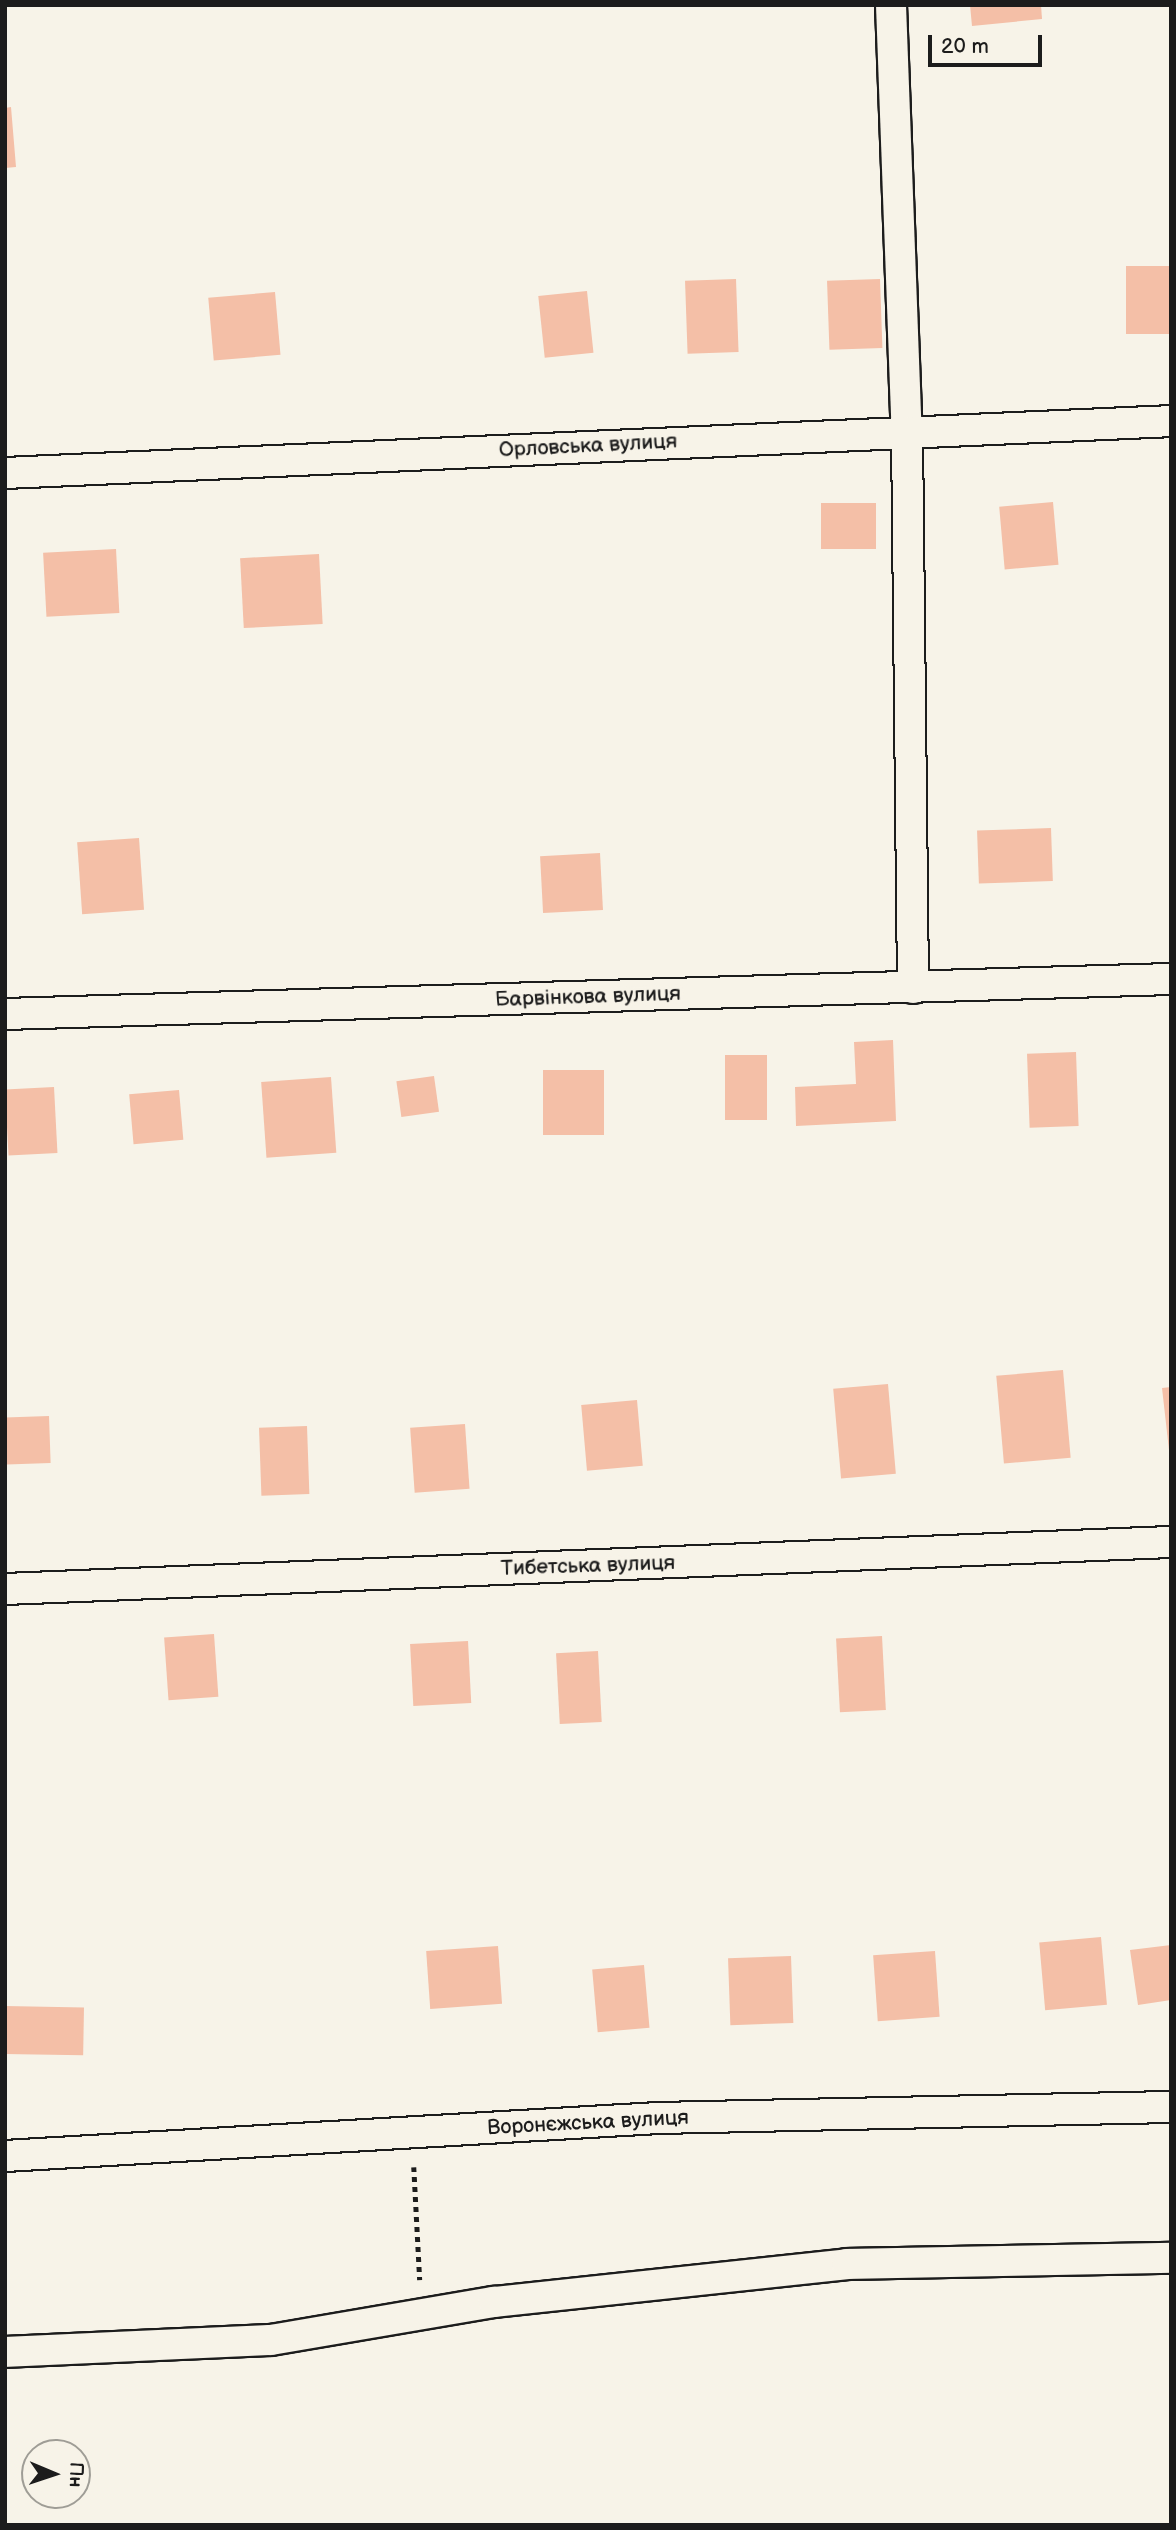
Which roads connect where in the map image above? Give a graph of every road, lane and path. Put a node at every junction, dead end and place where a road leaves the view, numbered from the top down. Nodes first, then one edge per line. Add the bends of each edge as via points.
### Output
1 (891, 5) edge
2 (1171, 421) edge
3 (907, 432) junction
4 (5, 473) edge
5 (1171, 979) edge
6 (913, 988) junction
7 (5, 1014) edge
8 (1171, 1542) edge
9 (5, 1590) edge
10 (1171, 2107) edge
11 (412, 2134) junction
12 (5, 2157) edge
13 (1171, 2258) edge
14 (421, 2314) junction
15 (5, 2352) edge

1 - 3 street
2 - 3 street, Орловська вулиця
3 - 4 street, Орловська вулиця
3 - 6 street
5 - 6 street, Барвінкова вулиця
6 - 7 street, Барвінкова вулиця
8 - 9 street, Тибетська вулиця
10 - 11 street, Воронєжська вулиця via 658,2118
11 - 12 street, Воронєжська вулиця
11 - 14 path
13 - 14 street via 847,2264
14 - 15 street via 271,2340

